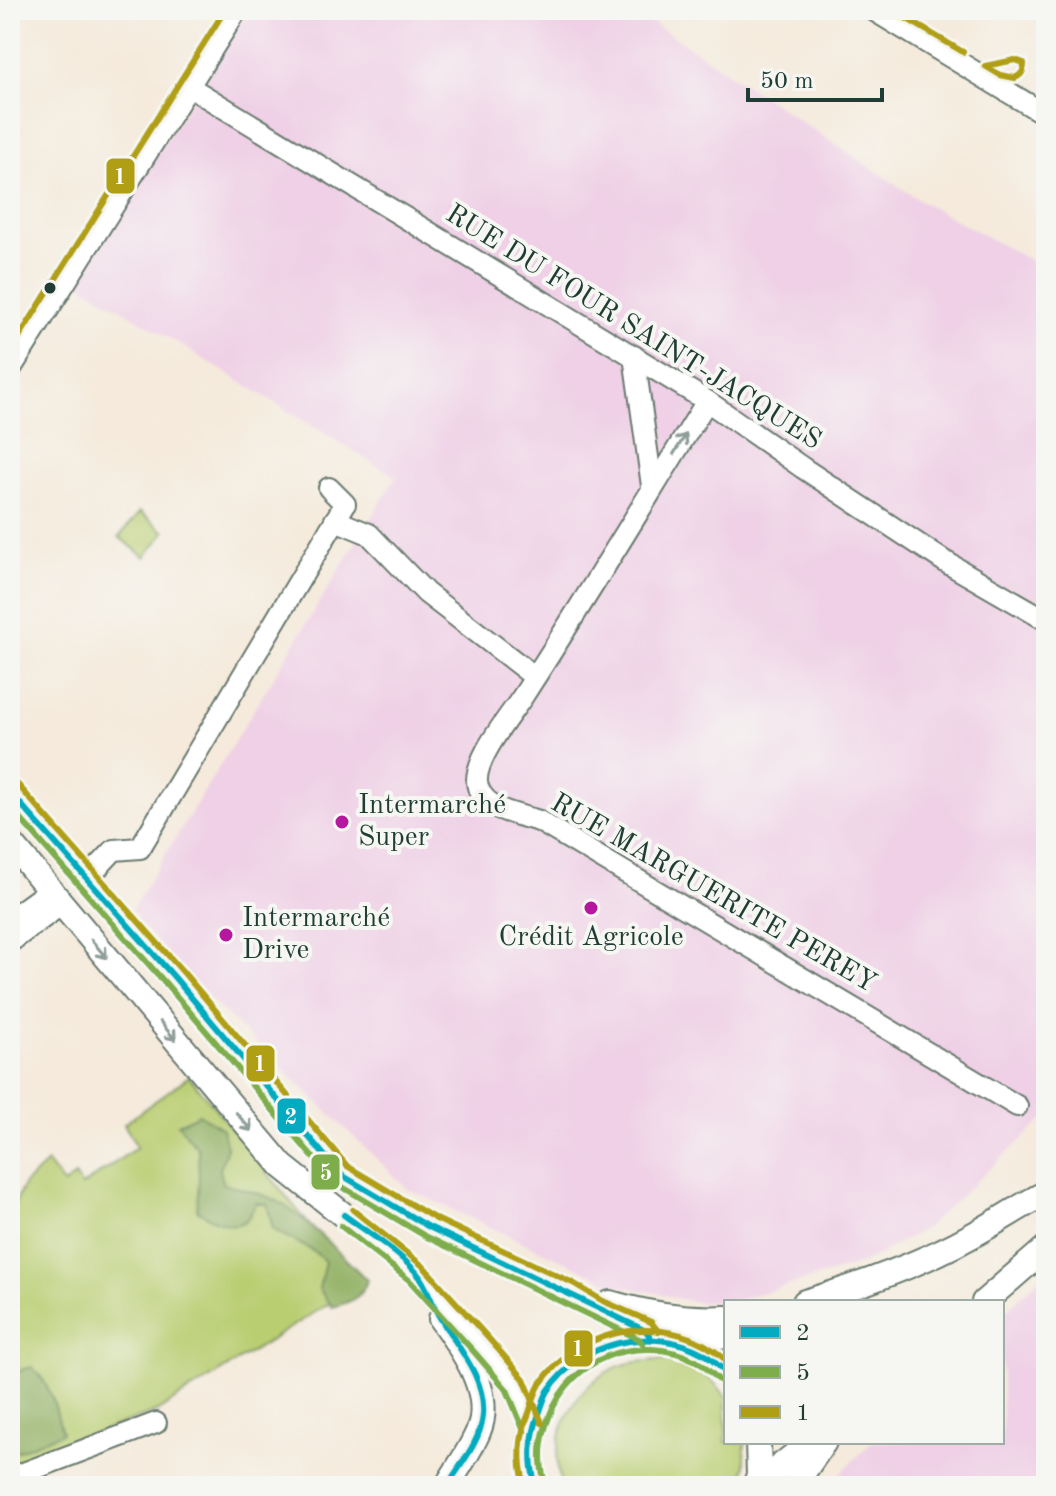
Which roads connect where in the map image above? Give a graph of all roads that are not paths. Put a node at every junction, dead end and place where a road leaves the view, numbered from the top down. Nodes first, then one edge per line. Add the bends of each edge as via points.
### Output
1 (237, 10) edge
2 (873, 10) edge
3 (188, 86) junction
4 (1046, 115) edge
5 (17, 341) edge
6 (634, 356) junction
7 (10, 370) edge
8 (707, 401) junction
9 (652, 486) junction
10 (329, 488) dead end
11 (335, 520) junction
12 (1046, 620) edge
13 (535, 677) junction
14 (10, 792) edge
15 (10, 842) edge
16 (86, 880) junction
17 (49, 888) junction
18 (10, 919) edge
19 (10, 942) edge
20 (207, 1077) junction
21 (264, 1083) junction
22 (1017, 1106) dead end
23 (1046, 1196) edge
24 (1046, 1248) edge
25 (420, 1278) junction
26 (569, 1292) junction
27 (812, 1300) edge
28 (857, 1300) edge
29 (987, 1300) edge
30 (724, 1318) edge
31 (724, 1336) edge
32 (662, 1340) junction
33 (724, 1371) edge
34 (156, 1423) dead end
35 (532, 1432) junction
36 (758, 1444) edge
37 (808, 1444) edge
38 (823, 1444) edge
39 (10, 1478) edge
40 (757, 1480) edge
41 (447, 1486) edge
42 (520, 1486) edge
43 (536, 1486) edge
44 (794, 1486) edge

1 - 3 street
2 - 4 street
3 - 5 street
3 - 6 street, RUE DU FOUR SAINT-JACQUES
5 - 7 street
6 - 8 street, RUE DU FOUR SAINT-JACQUES
6 - 9 street
9 -> 8 street, RUE MARGUERITE PEREY
8 - 12 street, RUE DU FOUR SAINT-JACQUES via 944,561
9 - 13 street, RUE MARGUERITE PEREY
10 - 11 street via 345,504
11 - 13 street via 369,534 426,593
11 - 16 street via 140,848 114,850
13 - 22 street, RUE MARGUERITE PEREY via 483,756 477,786 485,799 539,821
14 - 16 main road
15 - 17 main road
16 - 17 main road via 62,883 48,869
16 - 21 main road
17 - 18 street
17 - 19 street
17 -> 20 main road
20 - 21 main road via 244,1091
20 -> 25 main road via 282,1166
21 - 26 main road via 340,1174 429,1227
23 - 27 main road via 923,1260
23 - 28 main road via 1028,1214 967,1252
24 - 29 main road
25 - 35 main road via 516,1385
25 - 41 main road via 465,1353 482,1402 478,1433
26 - 30 main road via 634,1310
26 - 32 main road
31 - 32 main road
32 - 33 main road via 704,1354
32 - 35 main road via 611,1343 576,1361 549,1390
34 - 39 street
35 - 42 main road
35 - 43 main road
36 - 40 main road
37 - 40 main road
38 - 44 main road

